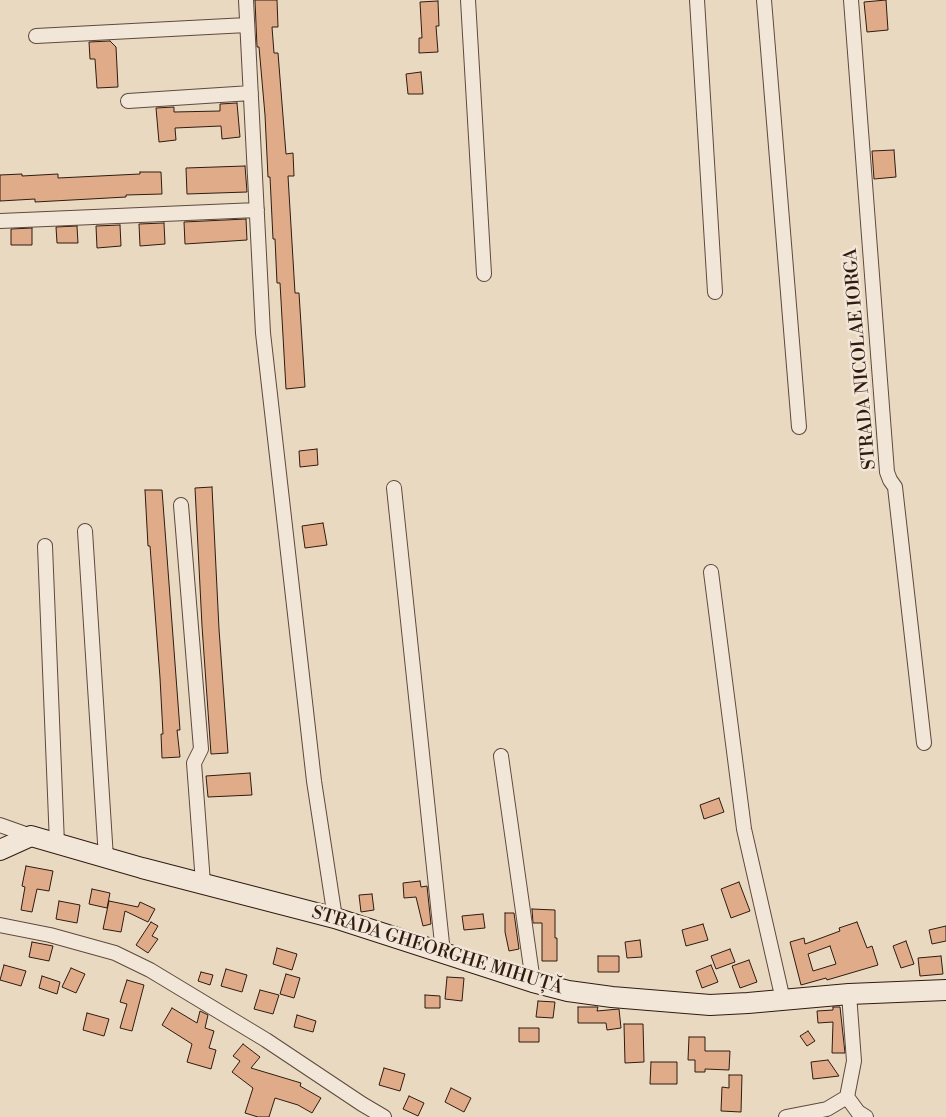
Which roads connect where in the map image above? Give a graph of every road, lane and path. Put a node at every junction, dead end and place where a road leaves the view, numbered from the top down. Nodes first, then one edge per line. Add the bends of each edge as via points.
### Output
1 (246, 0) edge
2 (468, 0) edge
3 (697, 0) edge
4 (764, 0) edge
5 (851, 0) edge
6 (248, 25) junction
7 (36, 36) dead end
8 (251, 93) junction
9 (128, 101) dead end
10 (257, 210) junction
11 (0, 221) edge
12 (484, 274) dead end
13 (715, 292) dead end
14 (799, 427) dead end
15 (394, 488) dead end
16 (182, 505) dead end
17 (85, 531) dead end
18 (45, 546) dead end
19 (711, 572) dead end
20 (924, 743) dead end
21 (501, 756) dead end
22 (0, 826) edge
23 (32, 836) junction
24 (57, 844) junction
25 (0, 850) edge
26 (106, 858) junction
27 (203, 882) junction
28 (336, 918) junction
29 (0, 926) edge
30 (443, 953) junction
31 (533, 982) junction
32 (946, 990) edge
33 (848, 994) junction
34 (783, 1000) junction
35 (848, 1097) junction
36 (384, 1117) edge
37 (786, 1117) edge
38 (866, 1117) edge

1 - 6 street
2 - 12 street
3 - 13 street
4 - 14 street
5 - 20 street, STRADA NICOLAE IORGA via 887,472 895,487
6 - 7 street
6 - 8 street
8 - 9 street
8 - 10 street
10 - 11 street
10 - 28 street via 263,333 314,781
15 - 30 street
16 - 27 street via 201,750 194,763
17 - 26 street
18 - 24 street
19 - 34 street via 744,828
21 - 31 street
22 - 23 street
23 - 24 street, STRADA GHEORGHE MIHUȚĂ
23 - 25 street
24 - 26 street, STRADA GHEORGHE MIHUȚĂ
26 - 27 street, STRADA GHEORGHE MIHUȚĂ
27 - 28 street, STRADA GHEORGHE MIHUȚĂ
28 - 30 street, STRADA GHEORGHE MIHUȚĂ
29 - 36 street via 50,935 116,953 266,1040
30 - 31 street, STRADA GHEORGHE MIHUȚĂ
31 - 34 street, STRADA GHEORGHE MIHUȚĂ via 612,997 710,1005
32 - 33 street, STRADA GHEORGHE MIHUȚĂ
33 - 34 street, STRADA GHEORGHE MIHUȚĂ
33 - 35 street via 854,1061
35 - 37 street via 827,1109
35 - 38 street via 858,1112

